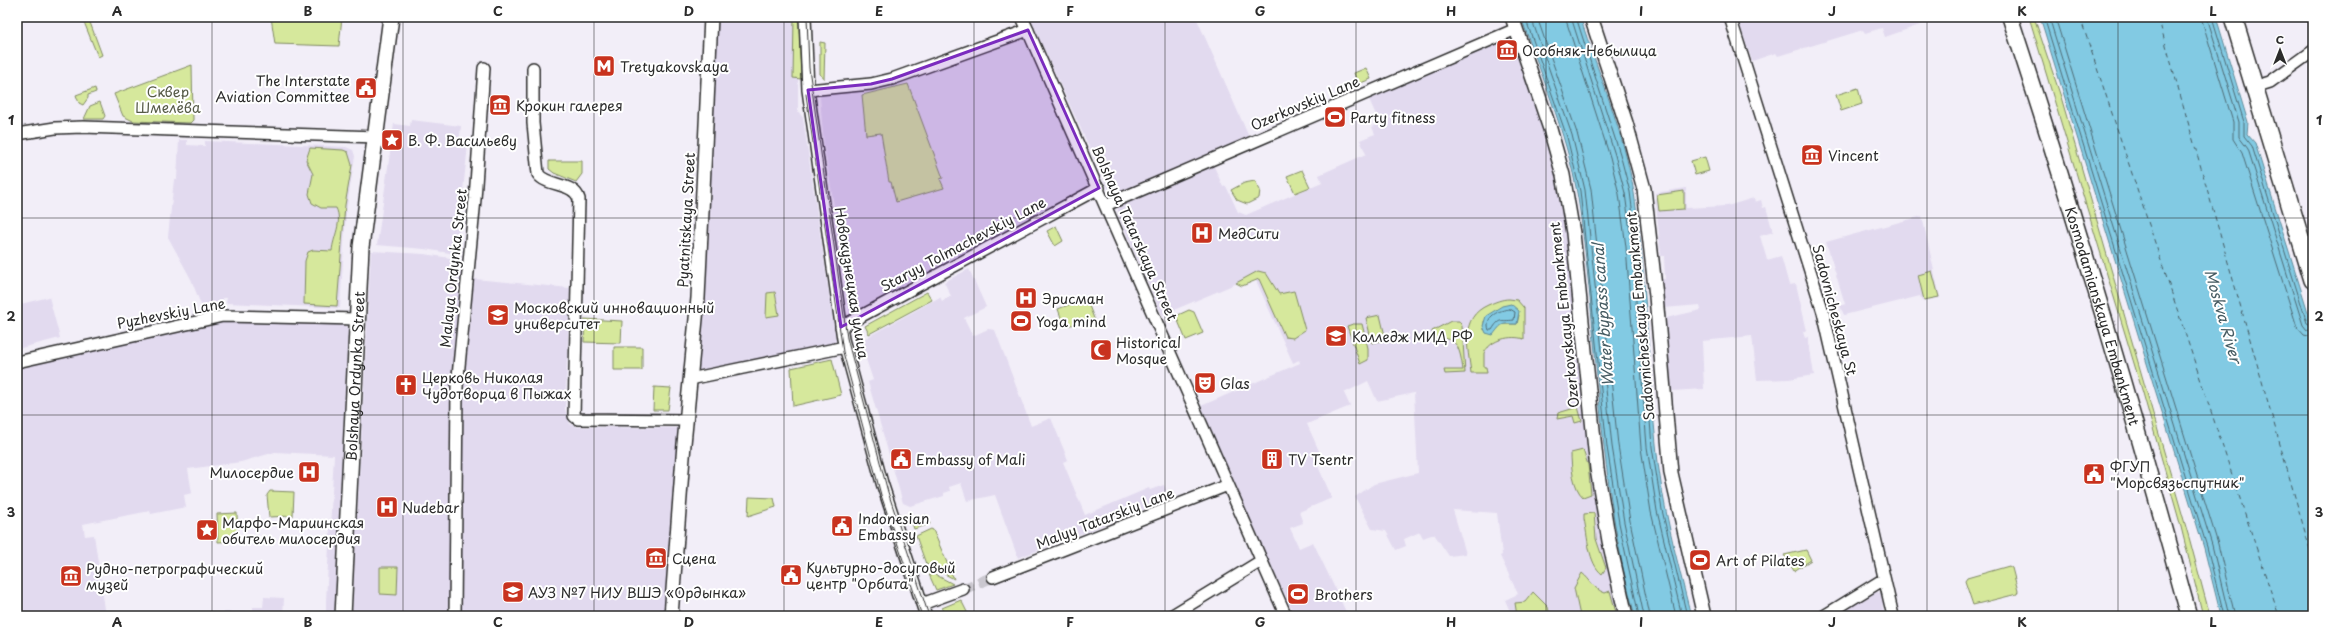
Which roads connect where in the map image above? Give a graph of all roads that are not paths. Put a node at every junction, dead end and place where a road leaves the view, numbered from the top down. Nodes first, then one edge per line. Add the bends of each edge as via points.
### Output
1 (391, 17) edge
2 (711, 17) edge
3 (804, 17) edge
4 (1022, 17) edge
5 (1591, 17) edge
6 (1730, 17) edge
7 (2010, 17) edge
8 (2233, 17) edge
9 (2241, 17) edge
10 (1514, 23) edge
11 (1028, 30) junction
12 (2313, 51) edge
13 (484, 68) dead end
14 (533, 68) dead end
15 (2258, 86) junction
16 (808, 90) junction
17 (17, 134) edge
18 (377, 137) junction
19 (2285, 175) junction
20 (1099, 188) junction
21 (1106, 205) junction
22 (2313, 251) edge
23 (2313, 280) edge
24 (357, 318) junction
25 (841, 327) junction
26 (845, 347) junction
27 (17, 362) edge
28 (690, 379) junction
29 (686, 420) junction
30 (1228, 485) junction
31 (1261, 561) junction
32 (993, 577) tunnel mouth
33 (1884, 580) junction
34 (963, 589) tunnel mouth
35 (922, 604) junction
36 (343, 616) edge
37 (455, 616) edge
38 (671, 616) edge
39 (926, 616) edge
40 (1172, 616) edge
41 (1286, 616) edge
42 (1626, 616) edge
43 (1704, 616) edge
44 (1824, 616) edge
45 (1893, 616) edge
46 (2189, 616) edge

1 - 18 main road, Bolshaya Ordynka Street
2 - 28 street, Pyatnitskaya Street via 698,292
3 - 16 street, Новокузнецкая улица
4 - 11 street, Bolshaya Tatarskaya Street
5 - 43 street, Sadovnicheskaya Embankment via 1626,123 1644,189 1671,473
6 - 33 street, Sadovnicheskaya St via 1819,299
7 - 46 main road, Kosmodamianskaya Embankment via 2120,368
8 - 15 main road
9 - 15 main road
10 - 21 street, Ozerkovskiy Lane
10 - 42 street, Ozerkovskaya Embankment via 1550,128 1563,175 1573,233 1597,469 1609,541
11 - 16 street via 892,79 857,86
11 - 20 street, Bolshaya Tatarskaya Street
12 - 15 street via 2270,82
13 - 37 street, Malaya Ordynka Street via 476,193 457,387
14 - 29 street via 533,127 538,174 573,190 579,200 574,416 578,419
15 - 19 main road
16 - 25 street, Новокузнецкая улица
17 - 18 street via 83,127
18 - 24 main road, Bolshaya Ordynka Street via 363,223
19 - 22 main road
19 - 23 main road
20 - 21 street, Bolshaya Tatarskaya Street
20 - 25 street, Staryy Tolmachevskiy Lane
21 - 30 street, Bolshaya Tatarskaya Street
24 - 27 street, Pyzhevskiy Lane via 223,316
24 - 36 main road, Bolshaya Ordynka Street
25 - 26 street, Новокузнецкая улица
26 - 28 street
26 - 35 street, Новокузнецкая улица via 882,483
28 - 29 street, Pyatnitskaya Street
29 - 38 street, Pyatnitskaya Street
30 - 31 street, Bolshaya Tatarskaya Street
30 - 32 street, Malyy Tatarskiy Lane
31 - 40 street
31 - 41 street, Bolshaya Tatarskaya Street
33 - 44 street
33 - 45 street, Sadovnicheskaya St
34 - 35 street
35 - 39 street, Новокузнецкая улица

